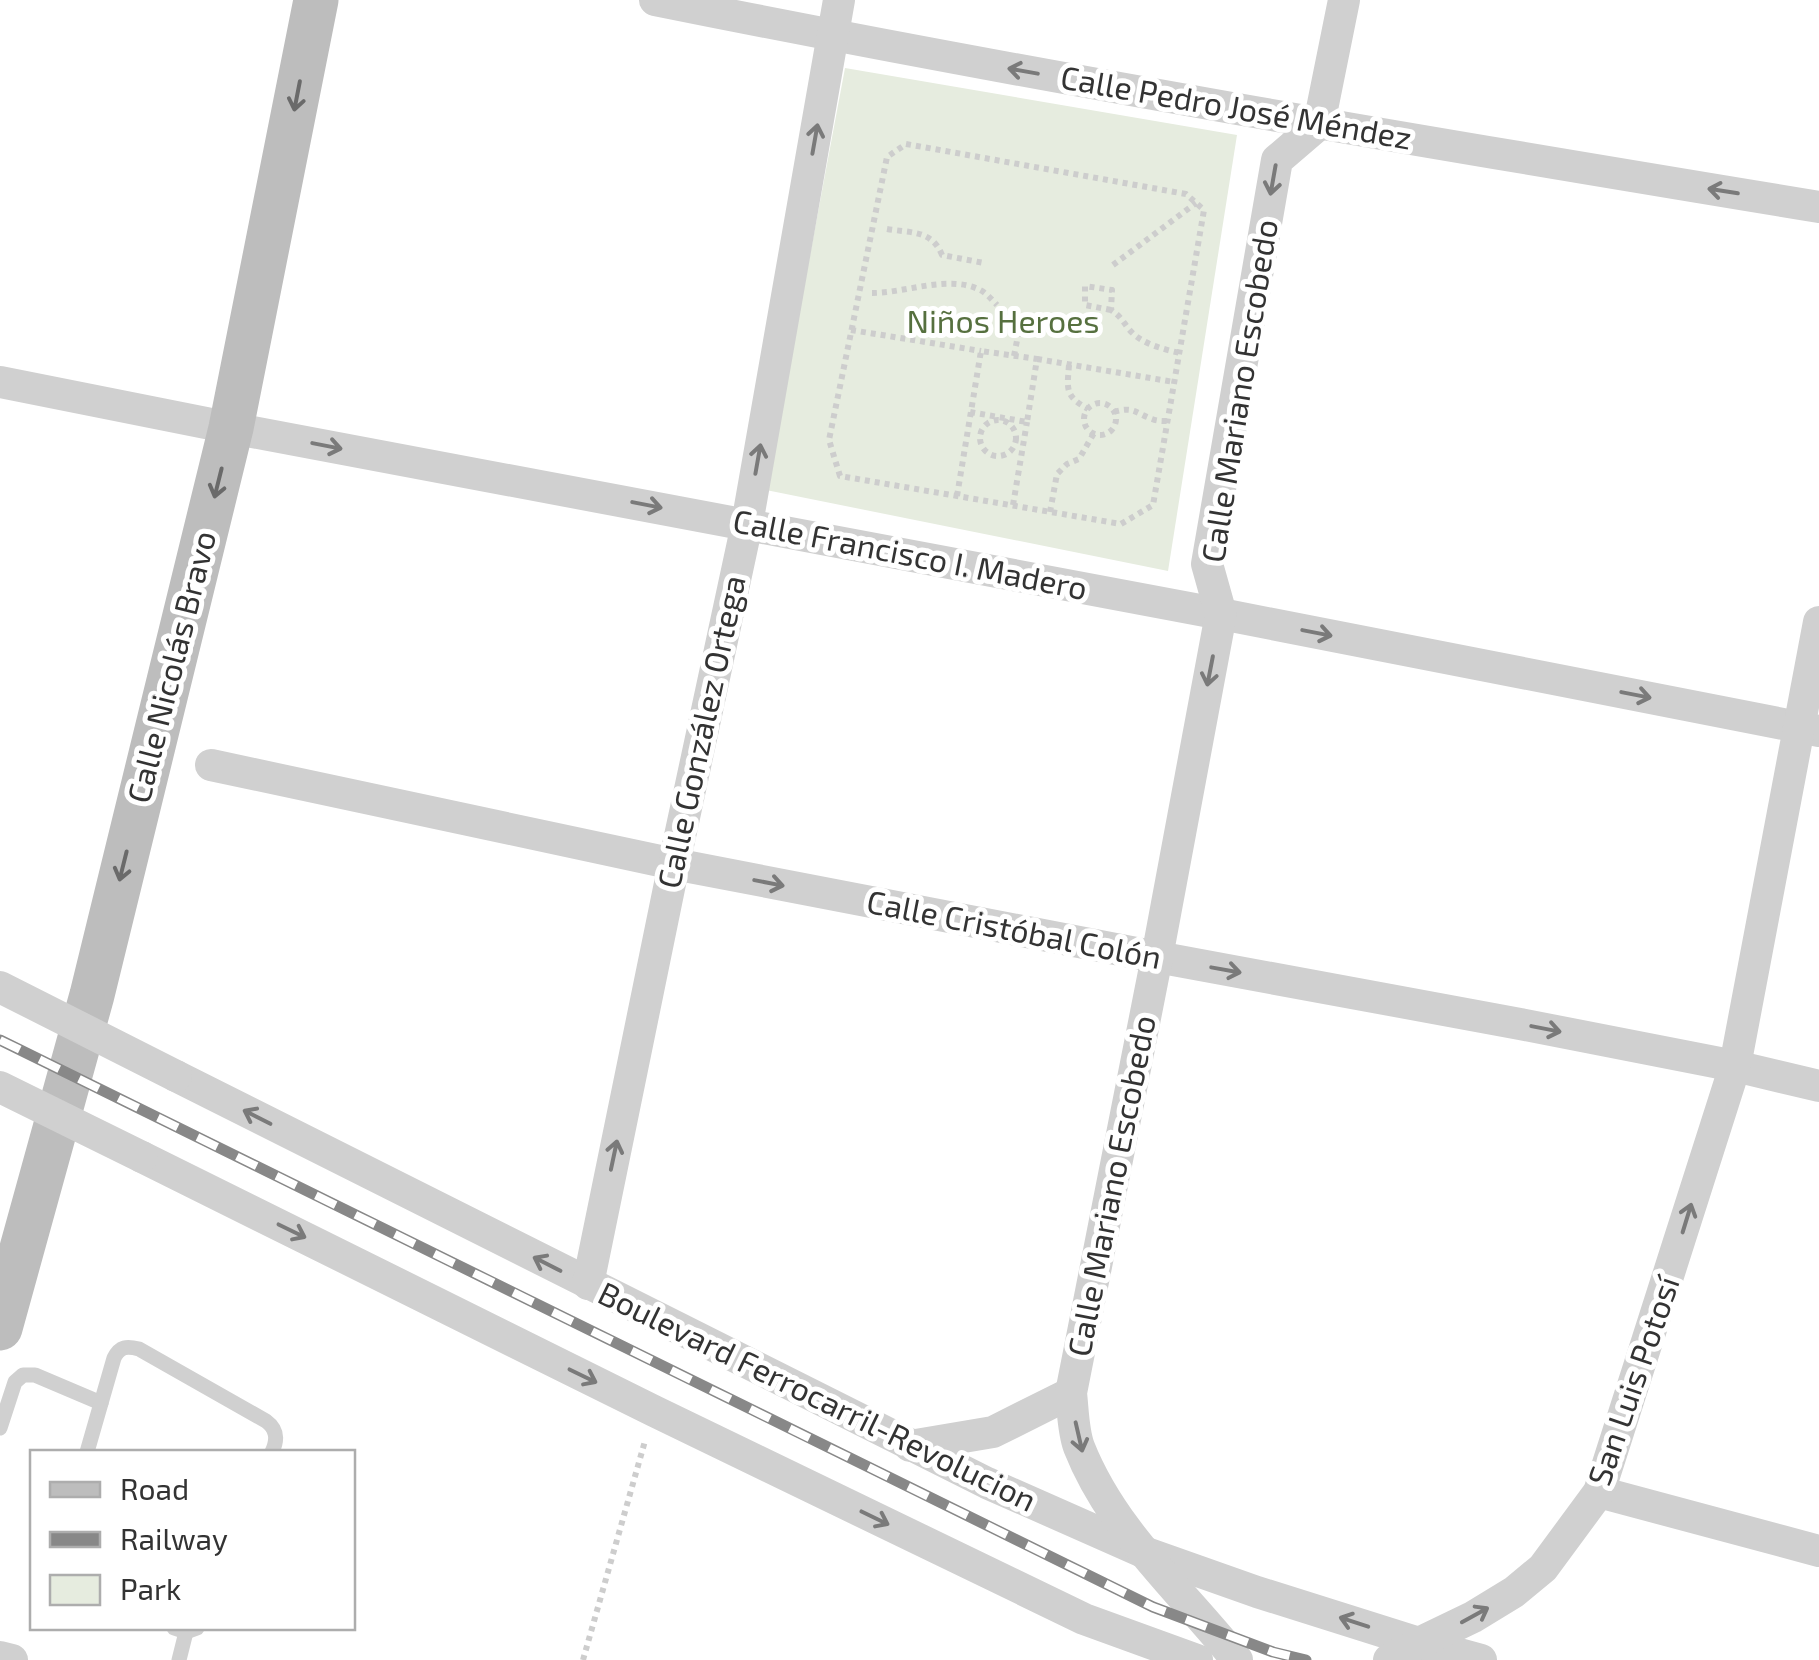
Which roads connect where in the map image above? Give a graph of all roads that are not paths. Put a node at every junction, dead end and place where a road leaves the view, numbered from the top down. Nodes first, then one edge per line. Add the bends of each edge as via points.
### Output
1 (316, 0) edge
2 (654, 0) edge
3 (840, 0) edge
4 (1344, 0) edge
5 (833, 36) junction
6 (1319, 124) junction
7 (1819, 207) edge
8 (0, 382) edge
9 (231, 428) junction
10 (746, 524) junction
11 (1221, 614) junction
12 (1819, 622) edge
13 (1809, 729) edge
14 (211, 766) dead end
15 (674, 864) junction
16 (1157, 958) junction
17 (0, 987) edge
18 (1735, 1066) junction
19 (1819, 1086) edge
20 (0, 1087) edge
21 (588, 1284) junction
22 (0, 1328) edge
23 (1071, 1392) junction
24 (101, 1403) junction
25 (0, 1428) edge
26 (910, 1446) junction
27 (87, 1450) edge
28 (273, 1450) edge
29 (1599, 1492) junction
30 (1819, 1550) edge
31 (1141, 1551) junction
32 (185, 1630) edge
33 (1418, 1643) junction
34 (0, 1657) edge
35 (12, 1660) edge
36 (179, 1660) edge
37 (1197, 1660) edge
38 (1237, 1660) edge
39 (1389, 1660) edge
40 (1481, 1660) edge

1 -> 9 main road, Calle Nicolás Bravo
2 - 5 street, Calle Pedro José Méndez
3 - 5 street, Calle González Ortega
4 - 6 street
6 -> 5 street, Calle Pedro José Méndez
10 -> 5 street, Calle González Ortega
7 -> 6 street, Calle Pedro José Méndez
6 -> 11 street, Calle Mariano Escobedo via 1277,160 1206,564
8 - 9 street, Calle Francisco I. Madero
9 -> 10 street, Calle Francisco I. Madero
9 -> 22 main road, Calle Nicolás Bravo via 92,995
10 - 11 street, Calle Francisco I. Madero
10 - 15 street, Calle González Ortega
11 -> 13 street, Calle Francisco I. Madero
11 -> 16 street, Calle Mariano Escobedo
12 - 13 street, San Luis Potosí
13 - 18 street, San Luis Potosí
14 - 15 street, Calle Cristóbal Colón
15 -> 16 street, Calle Cristóbal Colón
21 -> 15 street, Calle González Ortega
16 -> 18 street, Calle Cristóbal Colón
16 - 23 street, Calle Mariano Escobedo
21 -> 17 street, Boulevard Ferrocarril-Revolucion, bridge
18 - 19 street, Calle Cristóbal Colón
29 -> 18 street, San Luis Potosí
20 -> 37 street, bridge via 1084,1619
21 - 26 street, Boulevard Ferrocarril-Revolucion
23 - 26 street via 993,1432
23 -> 31 street, Calle Mariano Escobedo via 1078,1443
24 - 25 lane via 24,1375 15,1382
24 - 27 lane
24 - 28 lane via 118,1350 139,1348 272,1426
26 - 31 street, Boulevard Ferrocarril-Revolucion
29 - 30 street
33 -> 29 street, San Luis Potosí via 1473,1617 1543,1568
33 -> 31 street, Boulevard Ferrocarril-Revolucion
31 - 38 street, Calle Mariano Escobedo
32 - 36 lane
33 - 39 street, San Luis Potosí
33 - 40 street, Boulevard Ferrocarril-Revolucion
34 - 35 street

